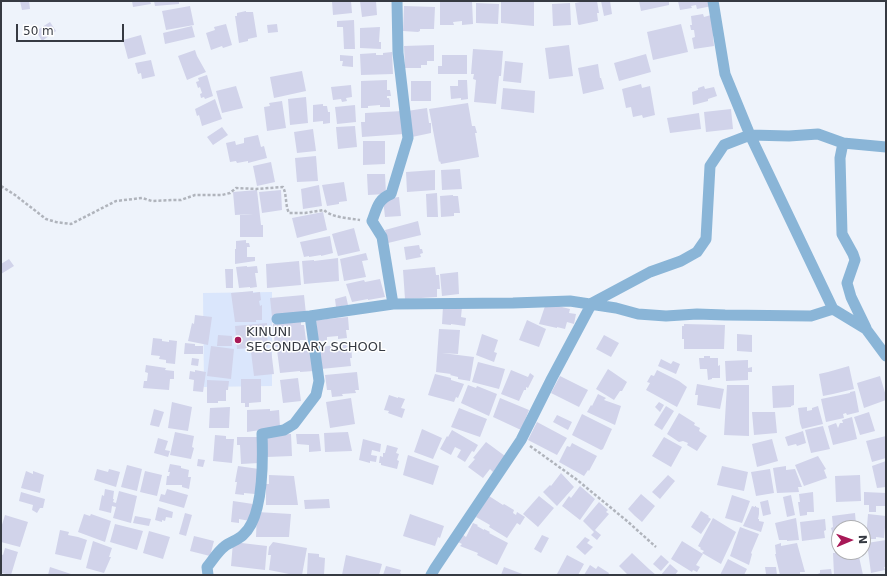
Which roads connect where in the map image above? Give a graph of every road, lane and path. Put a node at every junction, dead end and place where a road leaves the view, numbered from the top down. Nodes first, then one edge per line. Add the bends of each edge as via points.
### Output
1 (398, 1) edge
2 (713, 1) edge
3 (750, 136) junction
4 (843, 143) junction
5 (886, 147) edge
6 (1, 186) edge
7 (372, 221) junction
8 (393, 304) junction
9 (592, 304) junction
10 (833, 309) junction
11 (310, 316) junction
12 (276, 319) dead end
13 (866, 329) junction
14 (886, 356) edge
15 (521, 440) junction
16 (656, 547) dead end
17 (208, 575) edge
18 (432, 575) edge

1 - 7 street via 398,53 408,138 391,194 380,201
2 - 3 street via 725,74
3 - 4 street via 818,134
3 - 9 street via 724,145 710,166 706,239 697,252 681,261 650,272
3 - 10 street
4 - 5 street
4 - 13 street via 840,158 842,234 855,260 847,283
6 - 7 path via 46,219 71,224 116,201 142,198 152,201 181,200 195,195 222,195 236,188 283,187 289,213 324,210 340,217
7 - 8 street via 382,237
8 - 9 street via 570,301
8 - 11 street
9 - 10 street via 638,314 666,316 811,316
9 - 15 street
10 - 13 street
11 - 12 street
11 - 17 street via 319,381 316,395 294,424 284,430 262,434 260,496 252,525 243,535 223,547 207,568
13 - 14 street
15 - 16 path via 576,479
15 - 18 street

